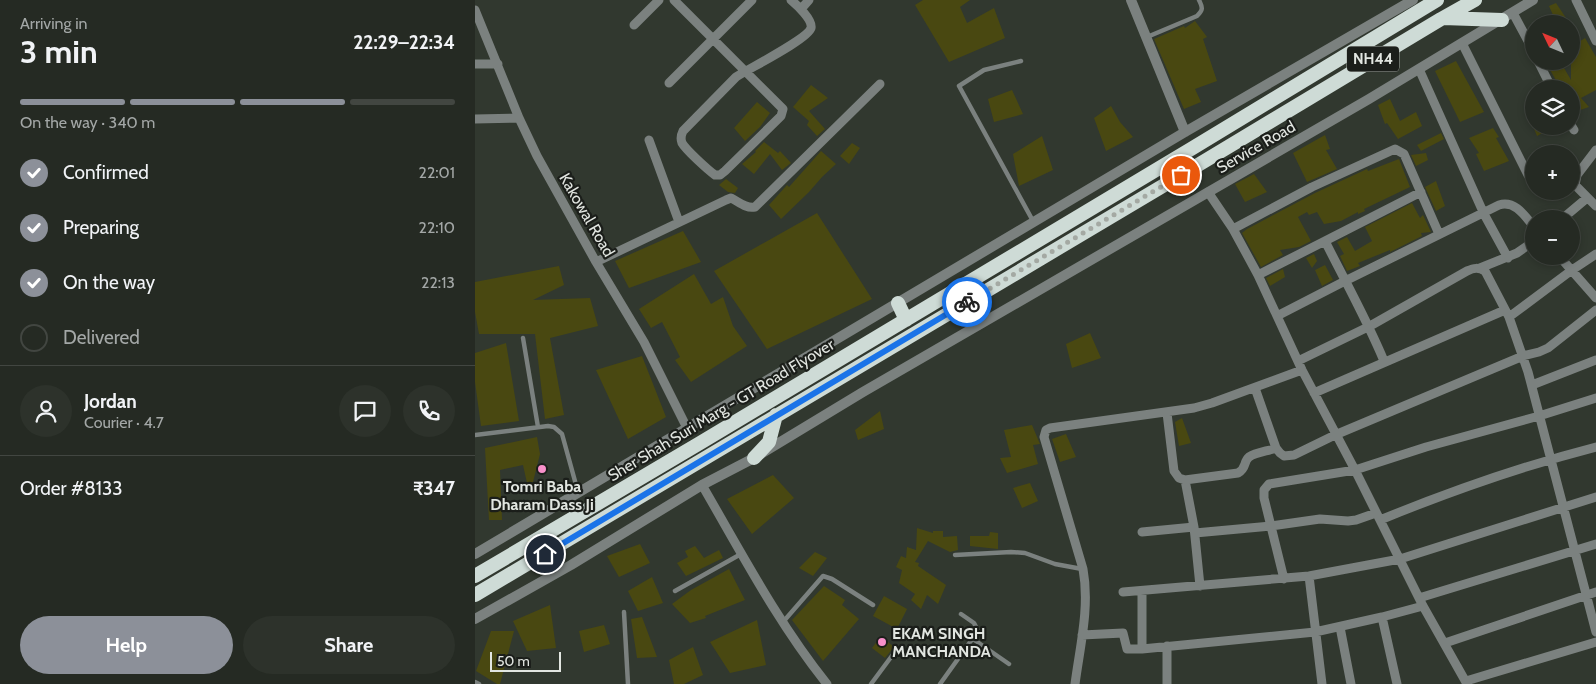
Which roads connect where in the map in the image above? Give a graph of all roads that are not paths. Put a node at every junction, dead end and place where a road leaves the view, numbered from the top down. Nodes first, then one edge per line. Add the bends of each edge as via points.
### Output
1 (659, 0) edge
2 (674, 0) edge
3 (752, 0) edge
4 (791, 0) edge
5 (809, 0) edge
6 (1131, 0) edge
7 (1199, 0) edge
8 (1413, 0) edge
9 (1437, 0) edge
10 (1475, 0) edge
11 (1533, 0) edge
12 (1576, 0) edge
13 (801, 9) junction
14 (475, 10) edge
15 (1508, 16) junction
16 (1443, 18) junction
17 (634, 25) dead end
18 (1147, 37) junction
19 (714, 39) junction
20 (1525, 40) edge
21 (1596, 41) edge
22 (1462, 43) junction
23 (1021, 62) dead end
24 (475, 64) edge
25 (498, 64) junction
26 (1419, 69) junction
27 (746, 71) junction
28 (669, 83) dead end
29 (880, 84) dead end
30 (519, 118) junction
31 (475, 119) edge
32 (1185, 132) junction
33 (649, 140) dead end
34 (1596, 150) edge
35 (1525, 169) edge
36 (1208, 192) junction
37 (1421, 192) junction
38 (1587, 198) junction
39 (1596, 206) edge
40 (1573, 210) edge
41 (1484, 214) junction
42 (1525, 217) edge
43 (679, 222) junction
44 (1033, 222) junction
45 (1233, 229) junction
46 (1439, 234) junction
47 (1325, 241) junction
48 (1525, 247) edge
49 (1596, 254) edge
50 (1508, 258) junction
51 (596, 262) junction
52 (1567, 265) edge
53 (1480, 268) junction
54 (1571, 270) junction
55 (1258, 275) junction
56 (1345, 281) junction
57 (1596, 298) edge
58 (898, 303) junction
59 (1596, 310) edge
60 (1507, 313) junction
61 (1277, 316) junction
62 (906, 320) junction
63 (1370, 326) junction
64 (523, 338) dead end
65 (1523, 356) junction
66 (1596, 360) edge
67 (1384, 361) junction
68 (1300, 366) junction
69 (1532, 386) junction
70 (1255, 388) junction
71 (1314, 393) junction
72 (1596, 398) edge
73 (1167, 413) junction
74 (777, 415) junction
75 (1539, 416) junction
76 (538, 427) junction
77 (687, 428) junction
78 (475, 435) edge
79 (1335, 435) junction
80 (1596, 447) edge
81 (1276, 448) junction
82 (754, 458) junction
83 (1551, 458) junction
84 (1355, 470) junction
85 (1185, 480) junction
86 (702, 485) junction
87 (579, 494) junction
88 (1596, 498) edge
89 (1564, 508) junction
90 (1378, 516) junction
91 (1271, 526) junction
92 (1194, 530) junction
93 (1142, 532) dead end
94 (1596, 544) edge
95 (1575, 551) junction
96 (742, 553) junction
97 (475, 554) edge
98 (955, 555) dead end
99 (1400, 558) junction
100 (1083, 569) junction
101 (475, 576) edge
102 (1309, 576) junction
103 (1284, 579) junction
104 (1200, 586) junction
105 (675, 591) dead end
106 (1142, 591) junction
107 (1123, 592) dead end
108 (1596, 592) edge
109 (1586, 595) junction
110 (475, 596) edge
111 (1421, 602) junction
112 (873, 605) dead end
113 (624, 612) dead end
114 (961, 614) dead end
115 (1382, 617) junction
116 (475, 619) edge
117 (783, 622) junction
118 (1340, 628) junction
119 (1315, 632) junction
120 (1596, 632) edge
121 (1082, 635) junction
122 (973, 639) junction
123 (1596, 642) edge
124 (1445, 643) junction
125 (1167, 646) junction
126 (897, 649) dead end
127 (1142, 649) junction
128 (1009, 664) dead end
129 (475, 682) edge
130 (1466, 683) edge
131 (479, 684) edge
132 (628, 684) edge
133 (827, 684) edge
134 (871, 684) edge
135 (940, 684) edge
136 (1075, 684) edge
137 (1167, 684) edge
138 (1322, 684) edge
139 (1351, 684) edge
140 (1397, 684) edge

1 - 17 street
2 - 19 street
3 - 19 street
4 - 13 street
5 - 13 street
6 - 18 street
7 - 18 lane via 1203,8 1197,16
8 - 32 street
9 - 62 highway, NH44
10 - 16 highway, NH44
11 - 15 street, Service Road
12 - 21 street
13 - 27 street via 810,22 807,34
14 - 25 street, Kakowal Road
15 - 16 highway
15 - 20 street
15 - 22 street, Service Road
16 - 74 highway, NH44
18 - 32 street
19 - 27 street
19 - 28 street
22 - 26 street, Service Road
22 - 35 street
23 - 44 lane via 984,70 959,86
24 - 25 street
25 - 30 street, Kakowal Road
26 - 36 street, Service Road
26 - 41 street
27 - 27 street via 781,106 783,113 720,175 715,175 686,148 681,137 725,87
29 - 43 street via 755,207 731,198
30 - 31 street
30 - 51 street, Kakowal Road
32 - 44 street
33 - 43 street
34 - 38 street via 1575,180
36 - 45 street
36 - 82 street, Service Road
37 - 45 street via 1404,154 1395,149 1312,187
37 - 46 street
37 - 47 street
38 - 39 street
38 - 40 street
41 - 42 street via 1505,203 1511,204
41 - 46 street
41 - 50 street
43 - 51 street
44 - 58 street
45 - 55 street
46 - 56 street
47 - 55 street
47 - 56 street
48 - 50 street
49 - 54 street
50 - 53 street
51 - 77 street, Kakowal Road via 644,342
52 - 54 street
53 - 60 street via 1487,274
53 - 63 street via 1467,270
54 - 57 street
54 - 60 street
55 - 61 street
56 - 61 street
56 - 63 street
58 - 62 highway
58 - 77 street
59 - 65 street via 1548,348
60 - 65 street
60 - 67 street
61 - 68 street
62 - 101 highway, Sher Shah Suri Marg - GT Road Flyover / NH44
63 - 67 street
63 - 68 street
64 - 76 lane
65 - 69 street
65 - 79 street
66 - 69 street
67 - 71 street
68 - 70 street
68 - 71 street
69 - 75 street
70 - 73 street via 1213,403
70 - 81 street
71 - 79 street
72 - 75 street
73 - 85 street via 1174,471
73 - 100 street via 1050,428 1044,433
74 - 82 highway via 769,442
74 - 110 highway, Sher Shah Suri Marg - GT Road Flyover / NH44
75 - 83 street
75 - 84 street
76 - 78 lane
76 - 87 lane via 554,427 562,434
77 - 87 street
79 - 81 street via 1294,455 1284,456
79 - 84 street
80 - 83 street
81 - 85 street via 1251,456 1238,473
82 - 86 street, Service Road
83 - 89 street
83 - 90 street
84 - 90 street
84 - 91 street via 1269,484 1263,494
85 - 92 street
86 - 96 street
86 - 116 street, Service Road
87 - 97 street
88 - 89 street
89 - 95 street
89 - 99 street
90 - 91 street
90 - 99 street
91 - 92 street
91 - 103 street
92 - 93 street
92 - 104 street
94 - 95 street
95 - 109 street
95 - 111 street
96 - 105 lane
96 - 117 street
98 - 100 lane via 1025,553 1055,564
99 - 102 street
99 - 111 street
100 - 121 street via 1086,585
102 - 103 street
102 - 119 street
103 - 104 street
104 - 106 street
106 - 107 street
106 - 127 street
108 - 109 street
109 - 120 street
109 - 124 street
111 - 115 street
111 - 124 street
112 - 117 lane via 823,576
113 - 132 lane
114 - 122 lane via 977,627
115 - 118 street
115 - 140 street
117 - 133 street
118 - 119 street
118 - 139 street
119 - 125 street
119 - 138 street
121 - 127 street via 1123,633 1127,649
121 - 136 street
122 - 128 lane
122 - 135 lane
123 - 130 street
124 - 130 street
125 - 127 street
125 - 137 street
126 - 134 lane
129 - 131 lane

